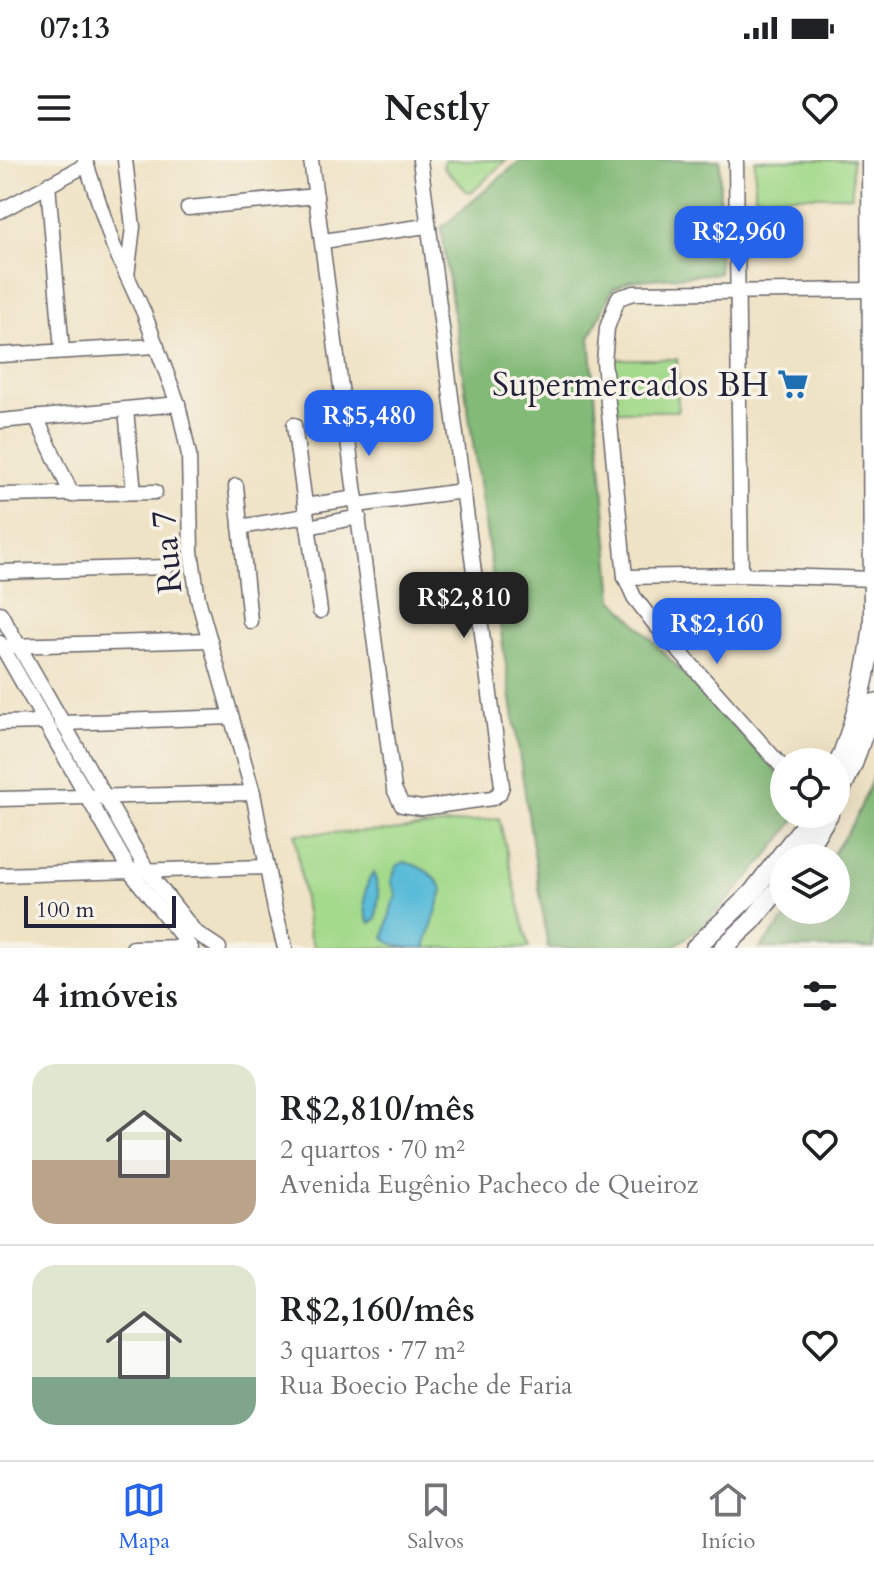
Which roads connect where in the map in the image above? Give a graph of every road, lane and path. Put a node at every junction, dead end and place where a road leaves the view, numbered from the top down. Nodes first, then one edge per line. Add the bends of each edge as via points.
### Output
1 (125, 160) edge
2 (311, 160) edge
3 (420, 160) edge
4 (736, 160) edge
5 (871, 160) edge
6 (85, 163) edge
7 (48, 184) junction
8 (316, 196) junction
9 (188, 208) dead end
10 (0, 211) edge
11 (426, 226) junction
12 (323, 241) junction
13 (127, 276) junction
14 (872, 290) junction
15 (737, 293) junction
16 (157, 346) junction
17 (62, 351) junction
18 (0, 355) edge
19 (178, 404) junction
20 (126, 410) junction
21 (36, 417) junction
22 (0, 421) edge
23 (294, 425) dead end
24 (236, 486) dead end
25 (2, 491) edge
26 (463, 491) junction
27 (134, 492) junction
28 (155, 492) dead end
29 (72, 495) junction
30 (357, 507) junction
31 (306, 517) junction
32 (240, 527) junction
33 (167, 567) dead end
34 (0, 572) edge
35 (741, 575) junction
36 (625, 577) junction
37 (874, 579) edge
38 (320, 611) dead end
39 (0, 613) edge
40 (250, 621) dead end
41 (210, 640) junction
42 (1, 646) edge
43 (18, 646) junction
44 (874, 703) edge
45 (232, 717) junction
46 (45, 722) junction
47 (0, 723) edge
48 (62, 723) junction
49 (844, 748) edge
50 (770, 753) edge
51 (850, 771) edge
52 (253, 793) junction
53 (96, 796) junction
54 (0, 799) edge
55 (802, 828) edge
56 (267, 867) junction
57 (148, 872) junction
58 (131, 873) junction
59 (0, 875) edge
60 (770, 899) edge
61 (133, 948) edge
62 (142, 948) edge
63 (191, 948) edge
64 (219, 948) edge
65 (285, 948) edge
66 (695, 948) edge
67 (723, 948) edge

1 - 13 street via 133,227
2 - 8 street
3 - 11 street
4 - 15 street
5 - 14 main road
6 - 7 street
6 - 13 street, Rua 7
7 - 10 street
7 - 17 street
8 - 9 street
8 - 12 street
11 - 12 street
11 - 26 street
12 - 30 street
13 - 16 street, Rua 7
14 - 15 street
14 - 37 main road
15 - 35 street
15 - 36 street via 648,292 618,298 607,328 604,362
16 - 17 street
16 - 19 street, Rua 7
17 - 18 street
19 - 20 street
19 - 41 street, Rua 7 via 189,455 193,574
20 - 21 street
20 - 27 street
21 - 22 street
21 - 29 street
23 - 31 street
24 - 32 street
25 - 29 street
26 - 30 street
26 - 30 street via 502,781 499,794 482,800 422,808 402,805 394,789
27 - 28 street
27 - 29 street
30 - 31 street
30 - 31 street
31 - 32 street
31 - 38 street
32 - 40 street
33 - 34 street
35 - 36 street
35 - 37 street
36 - 50 street via 654,623
37 - 49 main road via 869,656
39 - 43 street
41 - 43 street
41 - 45 street, Rua 7
42 - 43 street
42 - 46 street
43 - 48 street
44 - 51 main road
45 - 48 street
45 - 52 street, Rua 7
46 - 47 street
46 - 53 street
48 - 53 street
52 - 53 street
52 - 56 street, Rua 7
53 - 54 street
53 - 57 street
53 - 58 street
55 - 66 main road via 752,893
56 - 57 street
56 - 65 street, Rua 7
57 - 58 street
57 - 64 street via 195,932
58 - 59 street
58 - 63 street
60 - 67 main road
61 - 62 street
62 - 63 street

